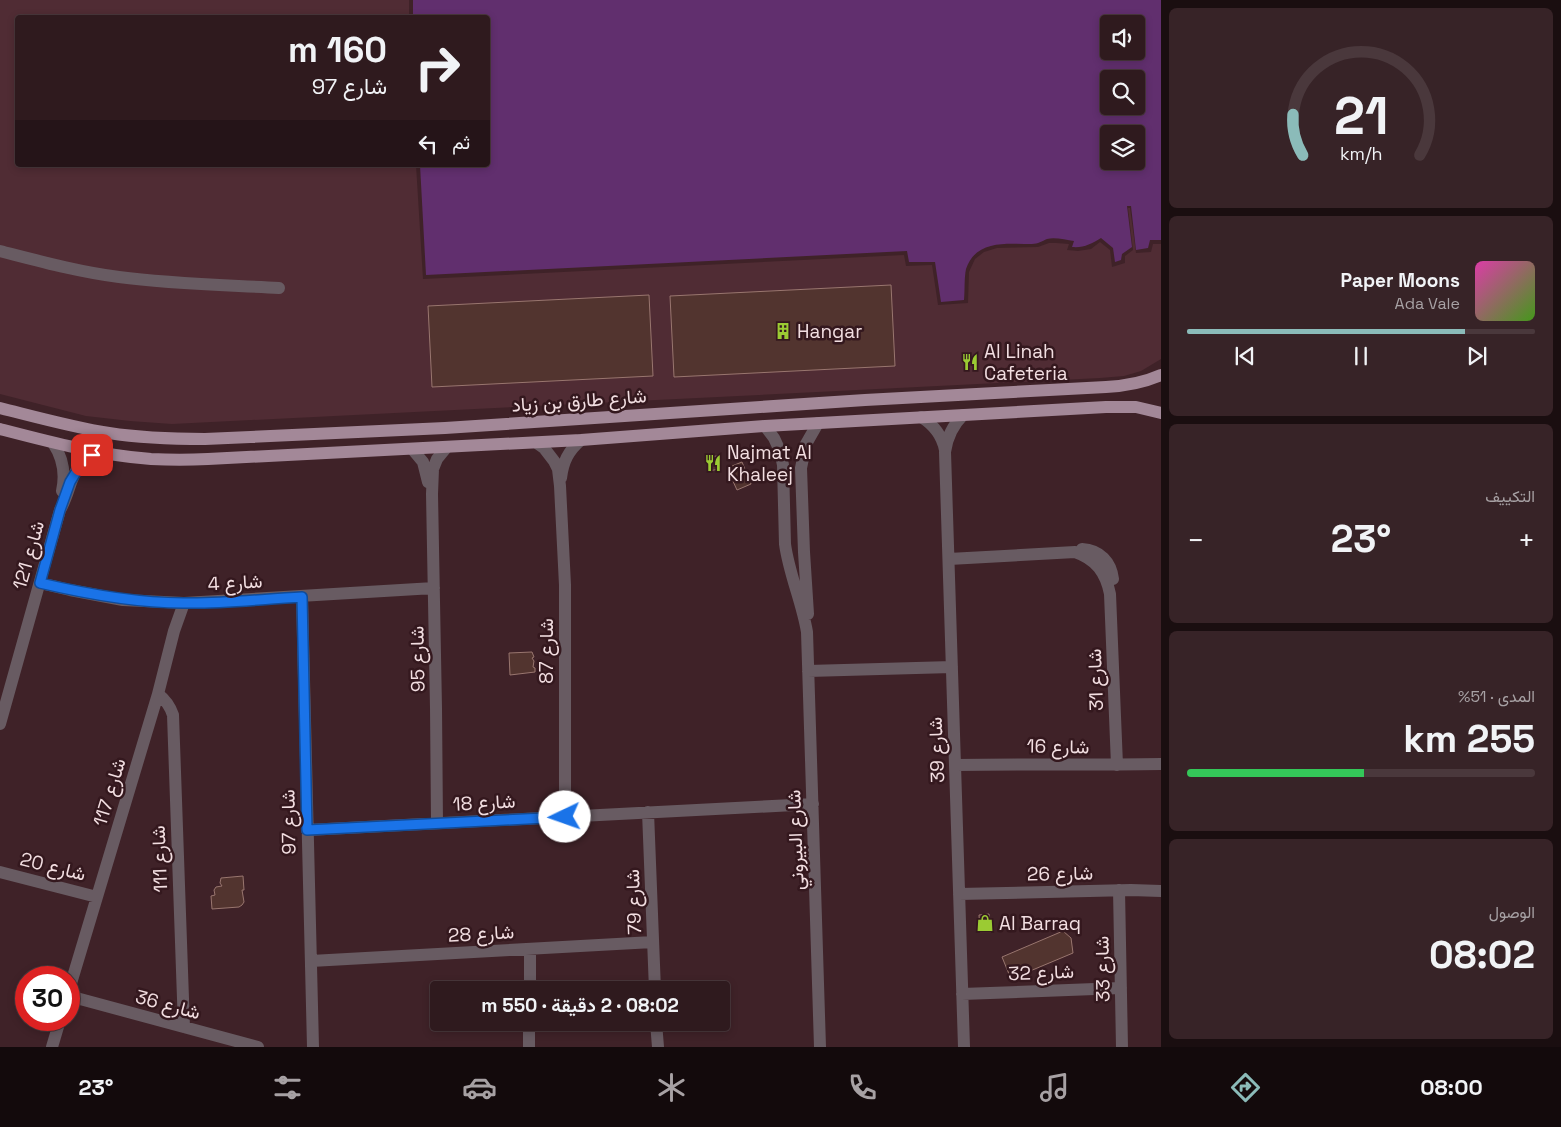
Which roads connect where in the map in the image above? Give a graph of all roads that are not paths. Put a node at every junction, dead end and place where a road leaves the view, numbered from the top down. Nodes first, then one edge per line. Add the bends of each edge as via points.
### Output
1 (0, 251) edge
2 (279, 288) dead end
3 (1161, 375) edge
4 (0, 408) edge
5 (1161, 413) edge
6 (963, 415) junction
7 (921, 417) junction
8 (818, 423) junction
9 (765, 426) junction
10 (445, 428) junction
11 (0, 429) edge
12 (581, 440) junction
13 (53, 443) junction
14 (537, 443) junction
15 (446, 448) junction
16 (413, 450) junction
17 (98, 452) junction
18 (945, 452) junction
19 (560, 486) junction
20 (432, 494) junction
21 (60, 510) junction
22 (949, 559) junction
23 (40, 583) junction
24 (434, 588) junction
25 (302, 597) junction
26 (184, 603) junction
27 (807, 632) junction
28 (952, 667) junction
29 (808, 671) junction
30 (158, 694) junction
31 (0, 724) edge
32 (1161, 764) edge
33 (1117, 765) junction
34 (955, 766) junction
35 (813, 804) junction
36 (648, 812) junction
37 (565, 817) junction
38 (437, 823) junction
39 (307, 830) junction
40 (0, 872) edge
41 (1119, 890) junction
42 (1161, 891) edge
43 (959, 894) junction
44 (97, 897) junction
45 (653, 942) junction
46 (530, 949) junction
47 (311, 961) junction
48 (76, 966) edge
49 (530, 981) edge
50 (655, 981) edge
51 (1121, 988) junction
52 (962, 994) junction
53 (80, 999) edge
54 (184, 1027) junction
55 (57, 1031) edge
56 (529, 1031) edge
57 (657, 1031) edge
58 (52, 1047) edge
59 (258, 1047) edge
60 (313, 1047) edge
61 (529, 1047) edge
62 (658, 1047) edge
63 (820, 1047) edge
64 (964, 1047) edge
65 (1122, 1047) edge

1 - 2 street via 119,277
3 - 10 main road, شارع طارق بن زياد via 1145,382 1116,386
4 - 10 main road, شارع طارق بن زياد via 78,428 173,439
5 - 6 main road, شارع طارق بن زياد via 1118,406
6 - 7 main road, شارع طارق بن زياد
6 - 18 street, شارع 39 via 952,428
7 - 8 main road, شارع طارق بن زياد
7 - 18 street, شارع 39 via 940,435
8 - 9 main road, شارع طارق بن زياد
8 - 27 street, شارع البيروني via 806,444 801,468
9 - 12 main road, شارع طارق بن زياد
9 - 27 street, شارع البيروني via 774,438 783,465 786,550
10 - 15 main road
11 - 13 main road, شارع طارق بن زياد
12 - 14 main road, شارع طارق بن زياد
12 - 19 street, شارع 87 via 565,460
13 - 17 main road, شارع طارق بن زياد
13 - 21 street, شارع 121 via 64,472
14 - 15 main road, شارع طارق بن زياد
14 - 19 street, شارع 87 via 554,461
15 - 16 main road, شارع طارق بن زياد
15 - 20 street, شارع 95 via 433,469
16 - 17 main road, شارع طارق بن زياد via 199,460 152,459
16 - 20 street, شارع 95 via 425,467
17 - 21 street, شارع 121 via 76,470
18 - 22 street, شارع 39
19 - 37 street, شارع 87 via 565,585
20 - 24 street, شارع 95
21 - 23 street, شارع 121
22 - 28 street, شارع 39
22 - 33 street, شارع 31 via 1067,552 1083,555 1106,576 1110,594
23 - 26 street, شارع 4 via 123,600
23 - 31 street, شارع 121
24 - 25 street, شارع 4
24 - 38 street, شارع 95
25 - 26 street, شارع 4
25 - 39 street, شارع 97
26 - 30 street, شارع 117
27 - 29 street, شارع البيروني
28 - 29 street
28 - 34 street, شارع 39
29 - 35 street, شارع البيروني
30 - 44 street, شارع 117
30 - 54 street, شارع 111 via 173,715
32 - 33 street, شارع 16
33 - 34 street, شارع 16
34 - 43 street, شارع 39
35 - 36 street, شارع 18
35 - 63 street, شارع البيروني
36 - 37 street, شارع 18
36 - 45 street, شارع 79
37 - 38 street, شارع 18
38 - 39 street, شارع 18
39 - 47 street, شارع 97
40 - 44 street, شارع 20
41 - 42 street, شارع 26
41 - 43 street, شارع 26
41 - 51 street, شارع 33
43 - 52 street, شارع 39
44 - 48 street, شارع 117
45 - 46 street, شارع 28
45 - 50 street, شارع 79
46 - 47 street, شارع 28
46 - 49 street
47 - 60 street, شارع 97
51 - 52 street, شارع 32
51 - 65 street, شارع 33
52 - 64 street, شارع 39
53 - 54 street, شارع 36
54 - 59 street, شارع 36
55 - 58 street
56 - 61 street
57 - 62 street

